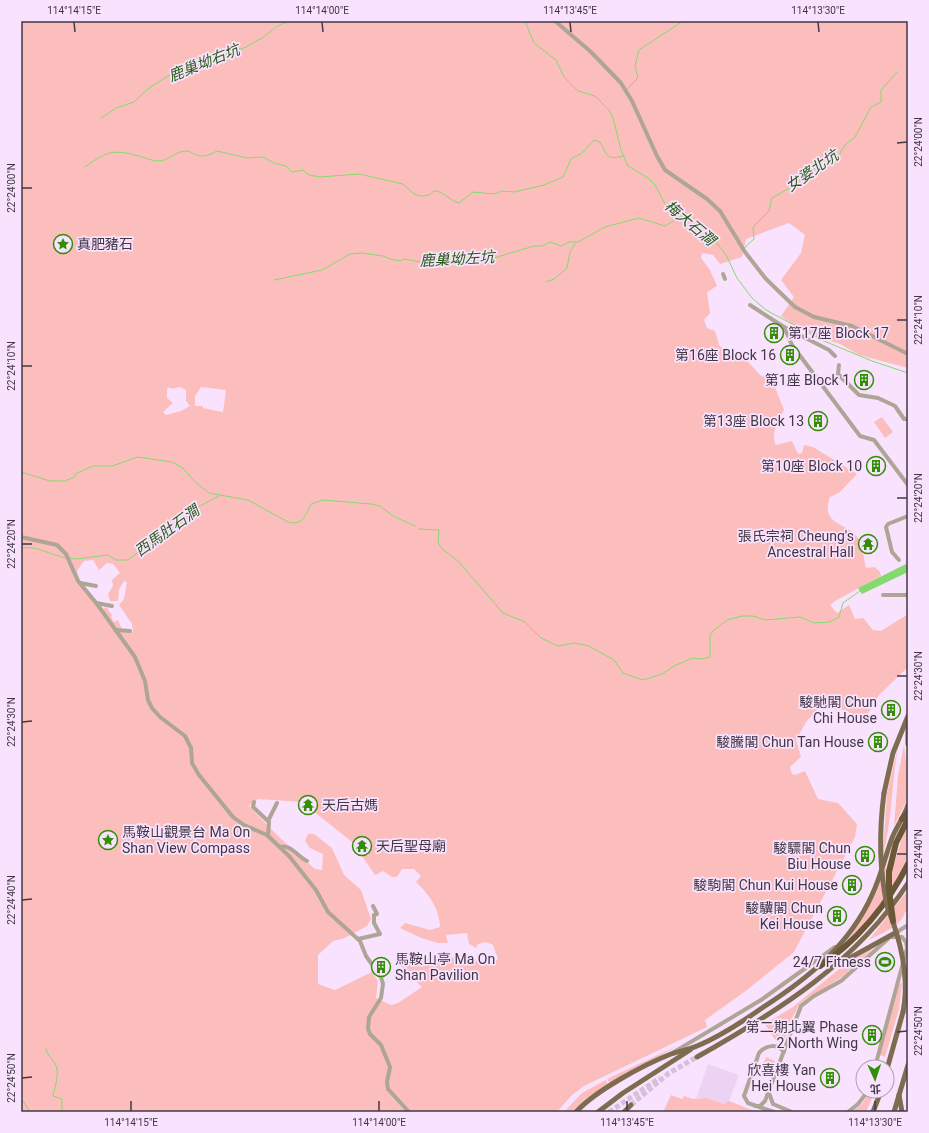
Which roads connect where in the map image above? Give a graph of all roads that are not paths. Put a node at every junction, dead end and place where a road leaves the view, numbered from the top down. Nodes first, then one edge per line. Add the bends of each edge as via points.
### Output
1 (555, 21) edge
2 (723, 274) dead end
3 (725, 279) dead end
4 (750, 305) dead end
5 (784, 327) junction
6 (908, 354) edge
7 (835, 356) dead end
8 (839, 365) dead end
9 (908, 419) edge
10 (908, 485) edge
11 (908, 516) edge
12 (21, 537) edge
13 (899, 560) dead end
14 (80, 583) junction
15 (96, 586) dead end
16 (908, 594) edge
17 (883, 595) dead end
18 (96, 603) junction
19 (112, 606) dead end
20 (114, 630) junction
21 (130, 631) dead end
22 (908, 716) edge
23 (908, 726) edge
24 (908, 744) edge
25 (254, 802) dead end
26 (277, 803) dead end
27 (908, 805) edge
28 (908, 812) edge
29 (905, 819) edge
30 (268, 821) junction
31 (268, 836) junction
32 (280, 847) junction
33 (307, 861) dead end
34 (908, 864) edge
35 (908, 883) edge
36 (373, 906) dead end
37 (893, 921) junction
38 (908, 925) edge
39 (895, 933) junction
40 (890, 938) junction
41 (358, 939) junction
42 (843, 940) junction
43 (820, 966) junction
44 (828, 971) junction
45 (697, 1046) junction
46 (784, 1052) junction
47 (670, 1054) junction
48 (697, 1057) tunnel mouth
49 (877, 1059) edge
50 (890, 1059) edge
51 (908, 1065) edge
52 (769, 1091) junction
53 (899, 1094) junction
54 (862, 1099) edge
55 (878, 1099) edge
56 (631, 1105) tunnel mouth
57 (755, 1106) junction
58 (409, 1112) edge
59 (576, 1112) edge
60 (598, 1112) edge
61 (624, 1112) edge
62 (774, 1112) edge
63 (792, 1112) edge
64 (848, 1112) edge
65 (873, 1112) edge
66 (894, 1112) edge
67 (902, 1112) edge

1 - 6 street via 596,56 621,83 666,170 720,211 745,252 766,279 795,307 814,317 852,326
2 - 3 street
4 - 5 street
5 - 7 street via 829,350
5 - 10 street via 792,345 860,436 874,440
8 - 9 street via 838,374 859,394 895,406 904,419
11 - 13 street via 886,527 892,552
12 - 14 street via 58,545 65,552
14 - 15 street
14 - 18 street
16 - 17 street
18 - 19 street
18 - 20 street
20 - 21 street
20 - 31 street via 139,665 152,708 182,732 187,740 192,763 199,776 233,817
22 - 37 main road, bridge via 893,753 880,826 881,868 887,906
23 - 24 main road
25 - 30 street via 253,807
26 - 30 street
27 - 29 main road
28 - 29 highway
29 - 37 highway, bridge via 894,852 889,884
29 - 42 main road via 892,838 872,897
30 - 31 street
31 - 32 street
32 - 33 street via 291,849
32 - 41 street via 316,890 328,912
34 - 43 highway via 894,890 866,925 839,953
35 - 44 main road via 876,925
36 - 41 street via 377,914 374,915 374,923 380,934
37 - 50 main road, bridge via 905,972 906,988 903,1012
38 - 39 street
39 - 40 street
39 - 44 main road
40 - 46 street via 841,981 801,1006
40 - 49 street via 902,937 907,948
41 - 58 street via 383,984 381,998 369,1017 368,1029 381,1045 390,1067 388,1089
42 - 43 main road
42 - 47 street via 761,1000
43 - 45 main road via 757,1012
44 - 48 main road via 777,1010
45 - 47 main road
45 - 60 main road
46 - 52 street
46 - 57 street via 772,1046 764,1048 759,1053 744,1096 748,1103
47 - 59 main road via 597,1093
51 - 53 main road
52 - 57 street via 764,1103
52 - 63 street via 769,1098 773,1104
53 - 66 main road
53 - 67 main road
54 - 64 street
55 - 65 main road
56 - 61 main road
57 - 62 street

